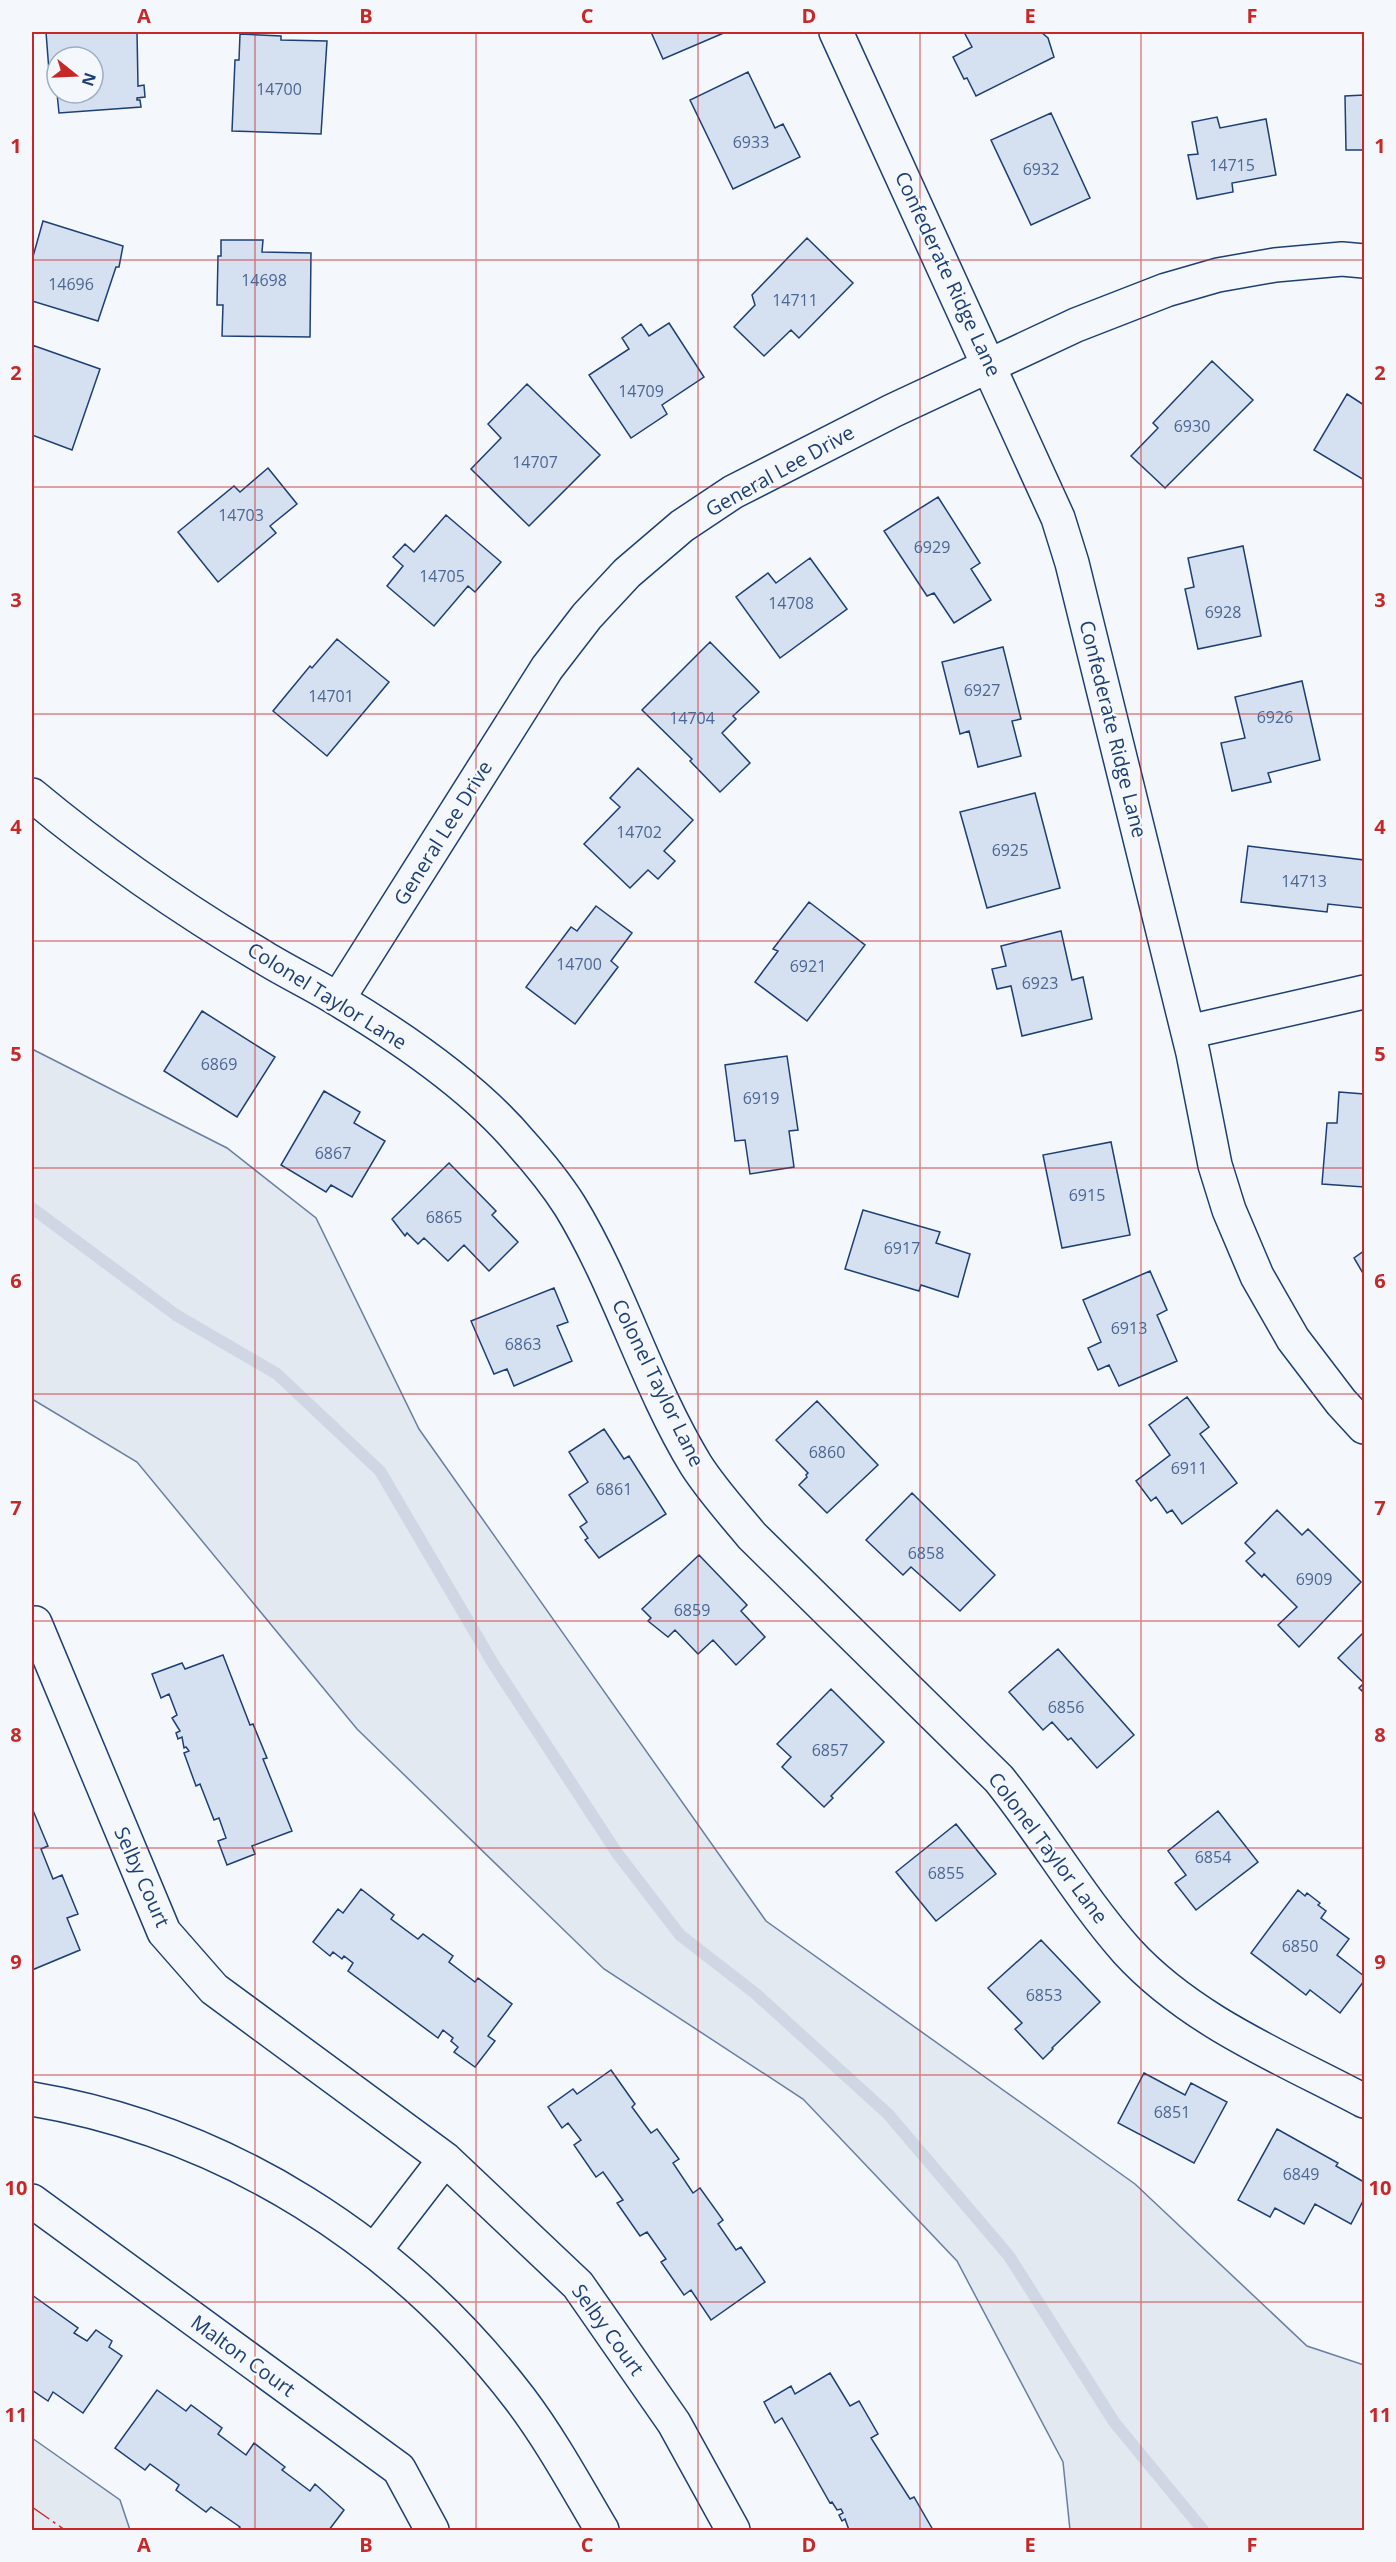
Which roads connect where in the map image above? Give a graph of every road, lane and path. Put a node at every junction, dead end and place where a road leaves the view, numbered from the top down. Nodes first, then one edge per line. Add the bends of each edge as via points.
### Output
1 (836, 32) edge
2 (1365, 261) edge
3 (991, 367) junction
4 (32, 795) edge
5 (1365, 992) edge
6 (338, 999) junction
7 (1188, 1032) junction
8 (1365, 1427) edge
9 (35, 1623) dead end
10 (32, 2099) edge
11 (1365, 2101) edge
12 (445, 2158) junction
13 (32, 2201) edge
14 (375, 2250) junction
15 (432, 2530) edge
16 (602, 2530) edge
17 (733, 2530) edge

1 - 3 street, Confederate Ridge Lane
2 - 3 street, General Lee Drive via 1342,259 1275,265 1218,275 1166,290 1076,325
3 - 6 street, General Lee Drive via 892,411 733,492 682,526 627,573 547,668
3 - 7 street, Confederate Ridge Lane via 1058,518 1069,552
4 - 6 street, Colonel Taylor Lane via 145,882 262,957
5 - 7 street
6 - 11 street, Colonel Taylor Lane via 476,1098 520,1142 570,1206 677,1430 721,1500 752,1536 999,1779 1128,1952 1208,2018
7 - 8 street, Confederate Ridge Lane via 1215,1165 1257,1276 1293,1339
9 - 12 street, Selby Court via 164,1932 214,1989
10 - 14 street via 80,2108 184,2141 277,2185
12 - 14 street
12 - 17 street, Selby Court via 578,2285 674,2423
13 - 15 street, Malton Court via 399,2469
14 - 16 street via 451,2318 485,2355 553,2448

